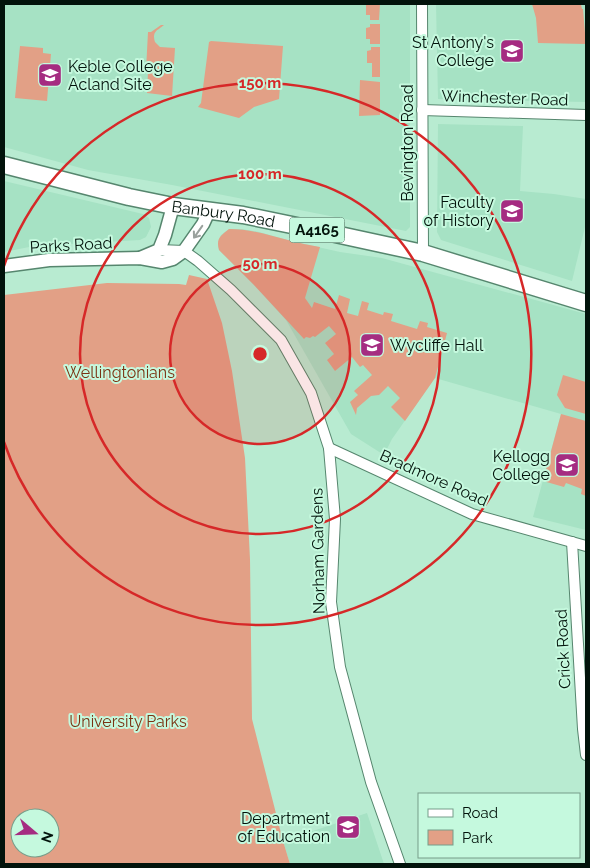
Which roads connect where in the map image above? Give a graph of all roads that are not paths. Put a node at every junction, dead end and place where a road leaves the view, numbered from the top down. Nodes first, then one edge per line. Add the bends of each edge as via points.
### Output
1 (422, 4) edge
2 (422, 110) junction
3 (586, 115) edge
4 (4, 165) edge
5 (173, 206) junction
6 (209, 211) junction
7 (159, 250) junction
8 (184, 251) junction
9 (423, 253) junction
10 (140, 258) junction
11 (4, 266) edge
12 (586, 303) edge
13 (329, 448) junction
14 (572, 542) junction
15 (586, 546) edge
16 (586, 755) edge
17 (400, 864) edge

1 - 2 street, Bevington Road
2 - 3 street, Winchester Road
2 - 9 street, Bevington Road
4 - 5 main road, Banbury Road / A4165 via 129,198
5 - 6 main road, Banbury Road / A4165
5 - 7 street
6 -> 8 street, Parks Road
6 - 9 main road, Banbury Road / A4165
7 - 8 street, Parks Road
7 - 10 street, Parks Road
8 - 10 street, Parks Road via 162,262
8 - 13 street, Norham Gardens via 231,290 281,340 311,393
9 - 12 main road, Banbury Road / A4165
10 - 11 street, Parks Road via 49,260
13 - 14 street, Bradmore Road via 472,514
13 - 17 street, Norham Gardens via 335,519 331,602 340,667 371,782
14 - 15 street, Bradmore Road
14 - 16 street, Crick Road

